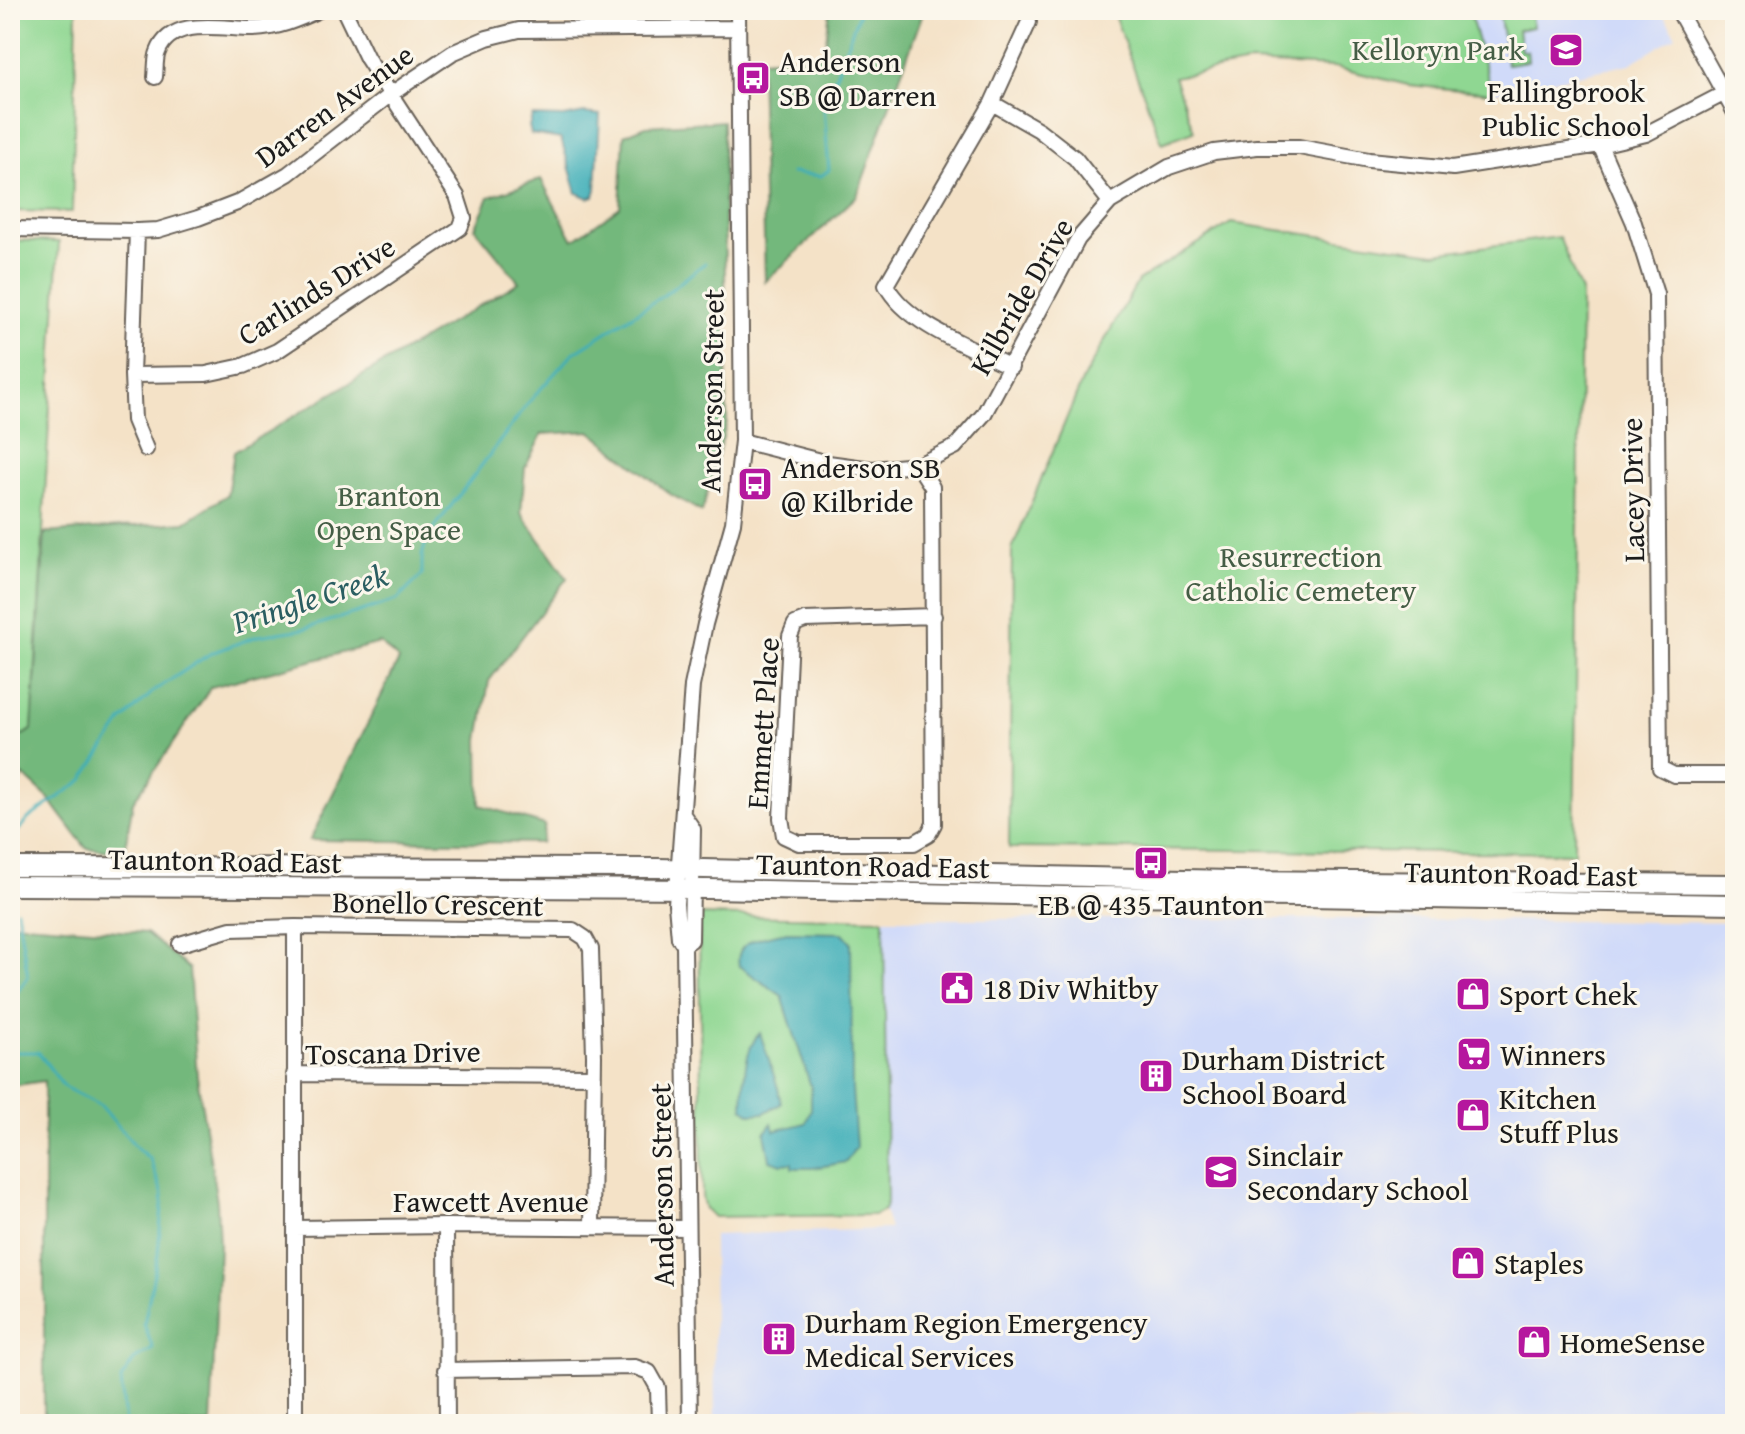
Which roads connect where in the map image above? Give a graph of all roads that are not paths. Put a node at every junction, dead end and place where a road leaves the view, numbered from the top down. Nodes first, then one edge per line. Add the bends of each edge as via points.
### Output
1 (319, 10) edge
2 (344, 10) edge
3 (738, 10) edge
4 (1678, 10) edge
5 (1029, 22) dead end
6 (738, 28) junction
7 (155, 77) dead end
8 (1725, 93) junction
9 (391, 94) junction
10 (992, 103) junction
11 (1735, 113) edge
12 (1600, 145) junction
13 (1110, 202) junction
14 (10, 229) edge
15 (137, 231) junction
16 (1011, 367) junction
17 (132, 375) junction
18 (742, 441) junction
19 (146, 449) dead end
20 (918, 465) junction
21 (934, 616) junction
22 (1735, 775) edge
23 (10, 867) edge
24 (215, 868) junction
25 (311, 868) junction
26 (685, 869) junction
27 (1735, 884) edge
28 (10, 886) edge
29 (216, 887) junction
30 (311, 889) junction
31 (684, 889) junction
32 (1735, 904) edge
33 (295, 927) junction
34 (180, 944) dead end
35 (294, 1074) junction
36 (593, 1076) junction
37 (446, 1226) junction
38 (592, 1226) junction
39 (295, 1228) junction
40 (687, 1228) junction
41 (445, 1370) junction
42 (295, 1424) edge
43 (447, 1424) edge
44 (659, 1424) edge
45 (690, 1424) edge

1 - 7 street via 286,25 189,27 170,36 158,51
2 - 9 street
3 - 6 street, Anderson Street
4 - 8 street
5 - 10 street
6 - 9 street, Darren Avenue via 519,30 452,53
6 - 18 street, Anderson Street
8 - 11 street
8 - 12 street, Kilbride Drive via 1646,134
9 - 15 street, Darren Avenue via 263,190 198,218
9 - 17 street, Carlinds Drive via 457,196 464,218 460,228 277,351 206,374
10 - 13 street via 1075,158
10 - 16 street via 886,285 911,316
12 - 13 street, Kilbride Drive via 1453,168 1299,147 1214,152 1169,167
12 - 22 street, Lacey Drive via 1634,223 1656,294 1660,768 1674,775
13 - 16 street, Kilbride Drive via 1078,239
14 - 15 street, Darren Avenue
15 - 17 street
16 - 20 street, Kilbride Drive via 984,414 955,447
17 - 19 street via 134,420
18 - 20 street, Kilbride Drive via 872,469
18 - 26 street, Anderson Street via 733,523 692,686 684,816 693,829
20 - 21 street, Emmett Place via 932,487
21 - 21 street, Emmett Place via 934,824 928,835 914,843 799,843 784,836 788,666 795,624
23 - 24 main road, Taunton Road East
24 - 25 main road, Taunton Road East
24 - 29 main road
25 - 26 main road, Taunton Road East
25 - 30 main road
26 - 27 main road, Taunton Road East
26 - 31 street, Anderson Street
28 - 29 main road, Taunton Road East
29 - 30 main road, Taunton Road East
30 - 31 main road, Taunton Road East
31 - 32 main road, Taunton Road East
31 - 40 street, Anderson Street via 691,940 684,945
33 - 34 street via 231,929
33 - 35 street, Bonello Crescent
33 - 36 street, Bonello Crescent via 573,930 591,949
35 - 36 street, Toscana Drive
35 - 39 street, Toscana Drive
36 - 38 street
37 - 38 street, Fawcett Avenue
37 - 39 street, Fawcett Avenue
37 - 41 street
38 - 40 street, Fawcett Avenue
39 - 42 street, Toscana Drive
40 - 45 street, Anderson Street
41 - 43 street
41 - 44 street via 635,1367 649,1372 658,1388

